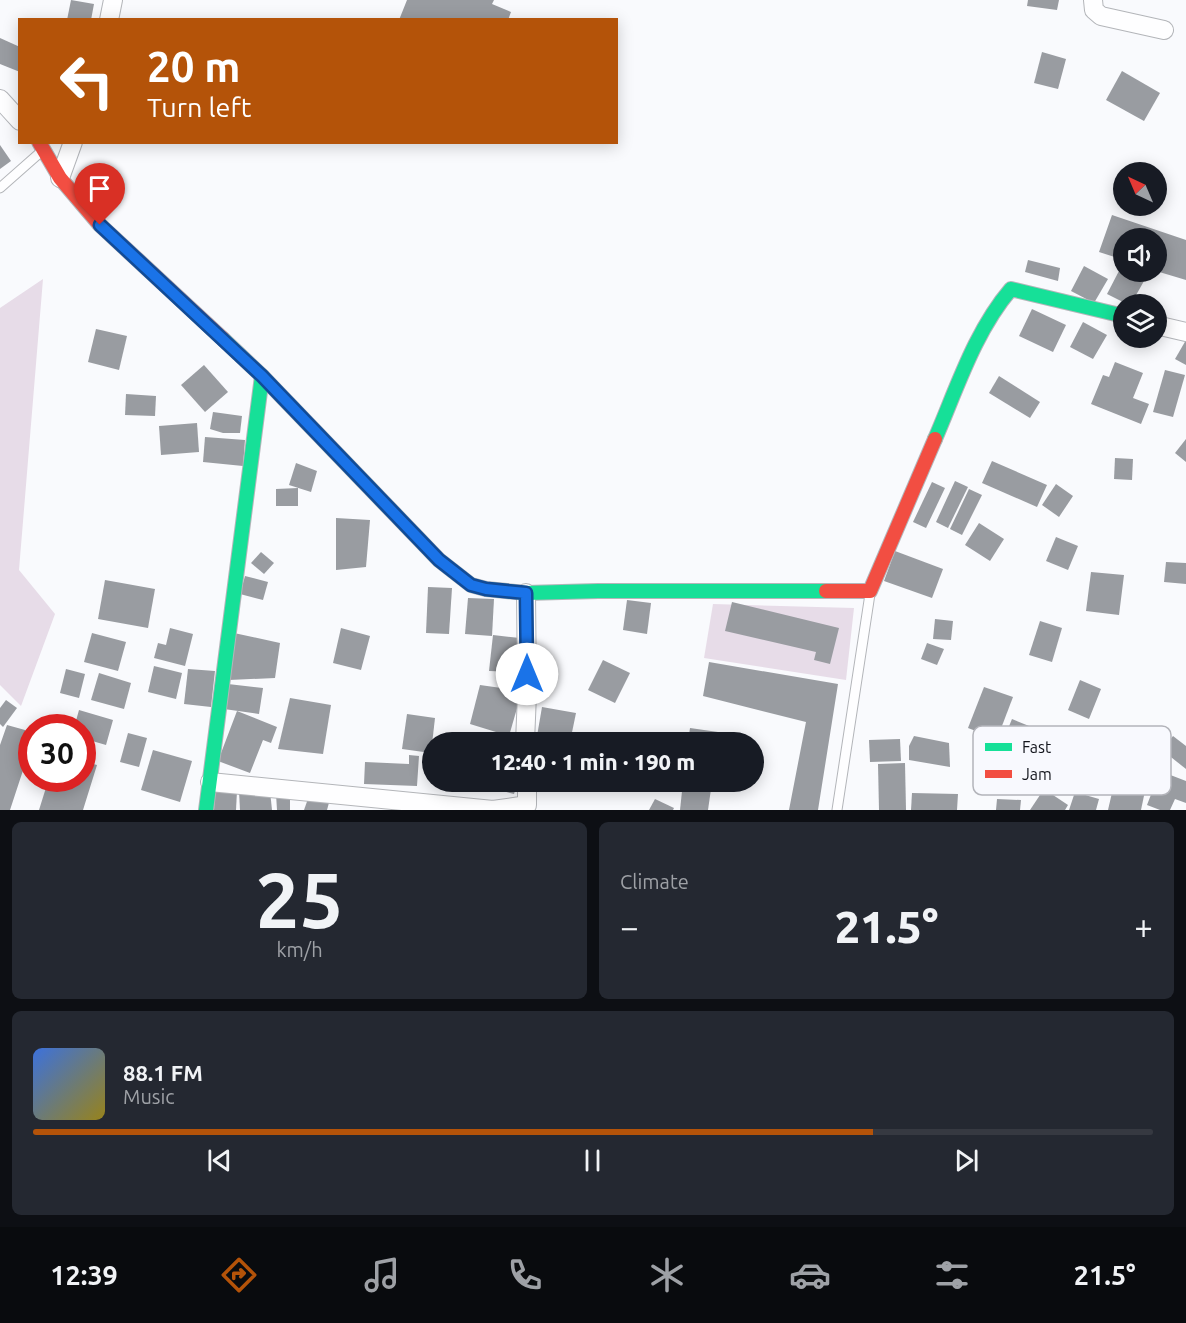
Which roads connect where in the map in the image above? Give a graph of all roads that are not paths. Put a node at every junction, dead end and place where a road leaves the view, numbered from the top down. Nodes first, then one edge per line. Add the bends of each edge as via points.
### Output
1 (113, 0) edge
2 (1093, 0) edge
3 (109, 18) edge
4 (1164, 30) dead end
5 (0, 99) edge
6 (18, 119) edge
7 (72, 144) edge
8 (42, 146) edge
9 (60, 178) junction
10 (1, 185) edge
11 (1113, 313) edge
12 (1167, 327) edge
13 (1186, 332) edge
14 (262, 376) junction
15 (870, 591) junction
16 (526, 593) junction
17 (525, 732) edge
18 (210, 782) junction
19 (527, 792) edge
20 (527, 808) edge
21 (206, 810) edge
22 (837, 810) edge

1 - 3 street
2 - 4 street via 1094,10 1101,16
5 - 6 street
7 - 9 street
8 - 9 street
8 - 10 lane
9 - 14 street via 100,225
11 - 15 street via 1011,289 979,337
12 - 13 street
14 - 16 street via 439,560 471,585
14 - 18 street
15 - 16 street
15 - 22 lane
16 - 17 street
18 - 20 street via 493,810
18 - 21 street
19 - 20 street

